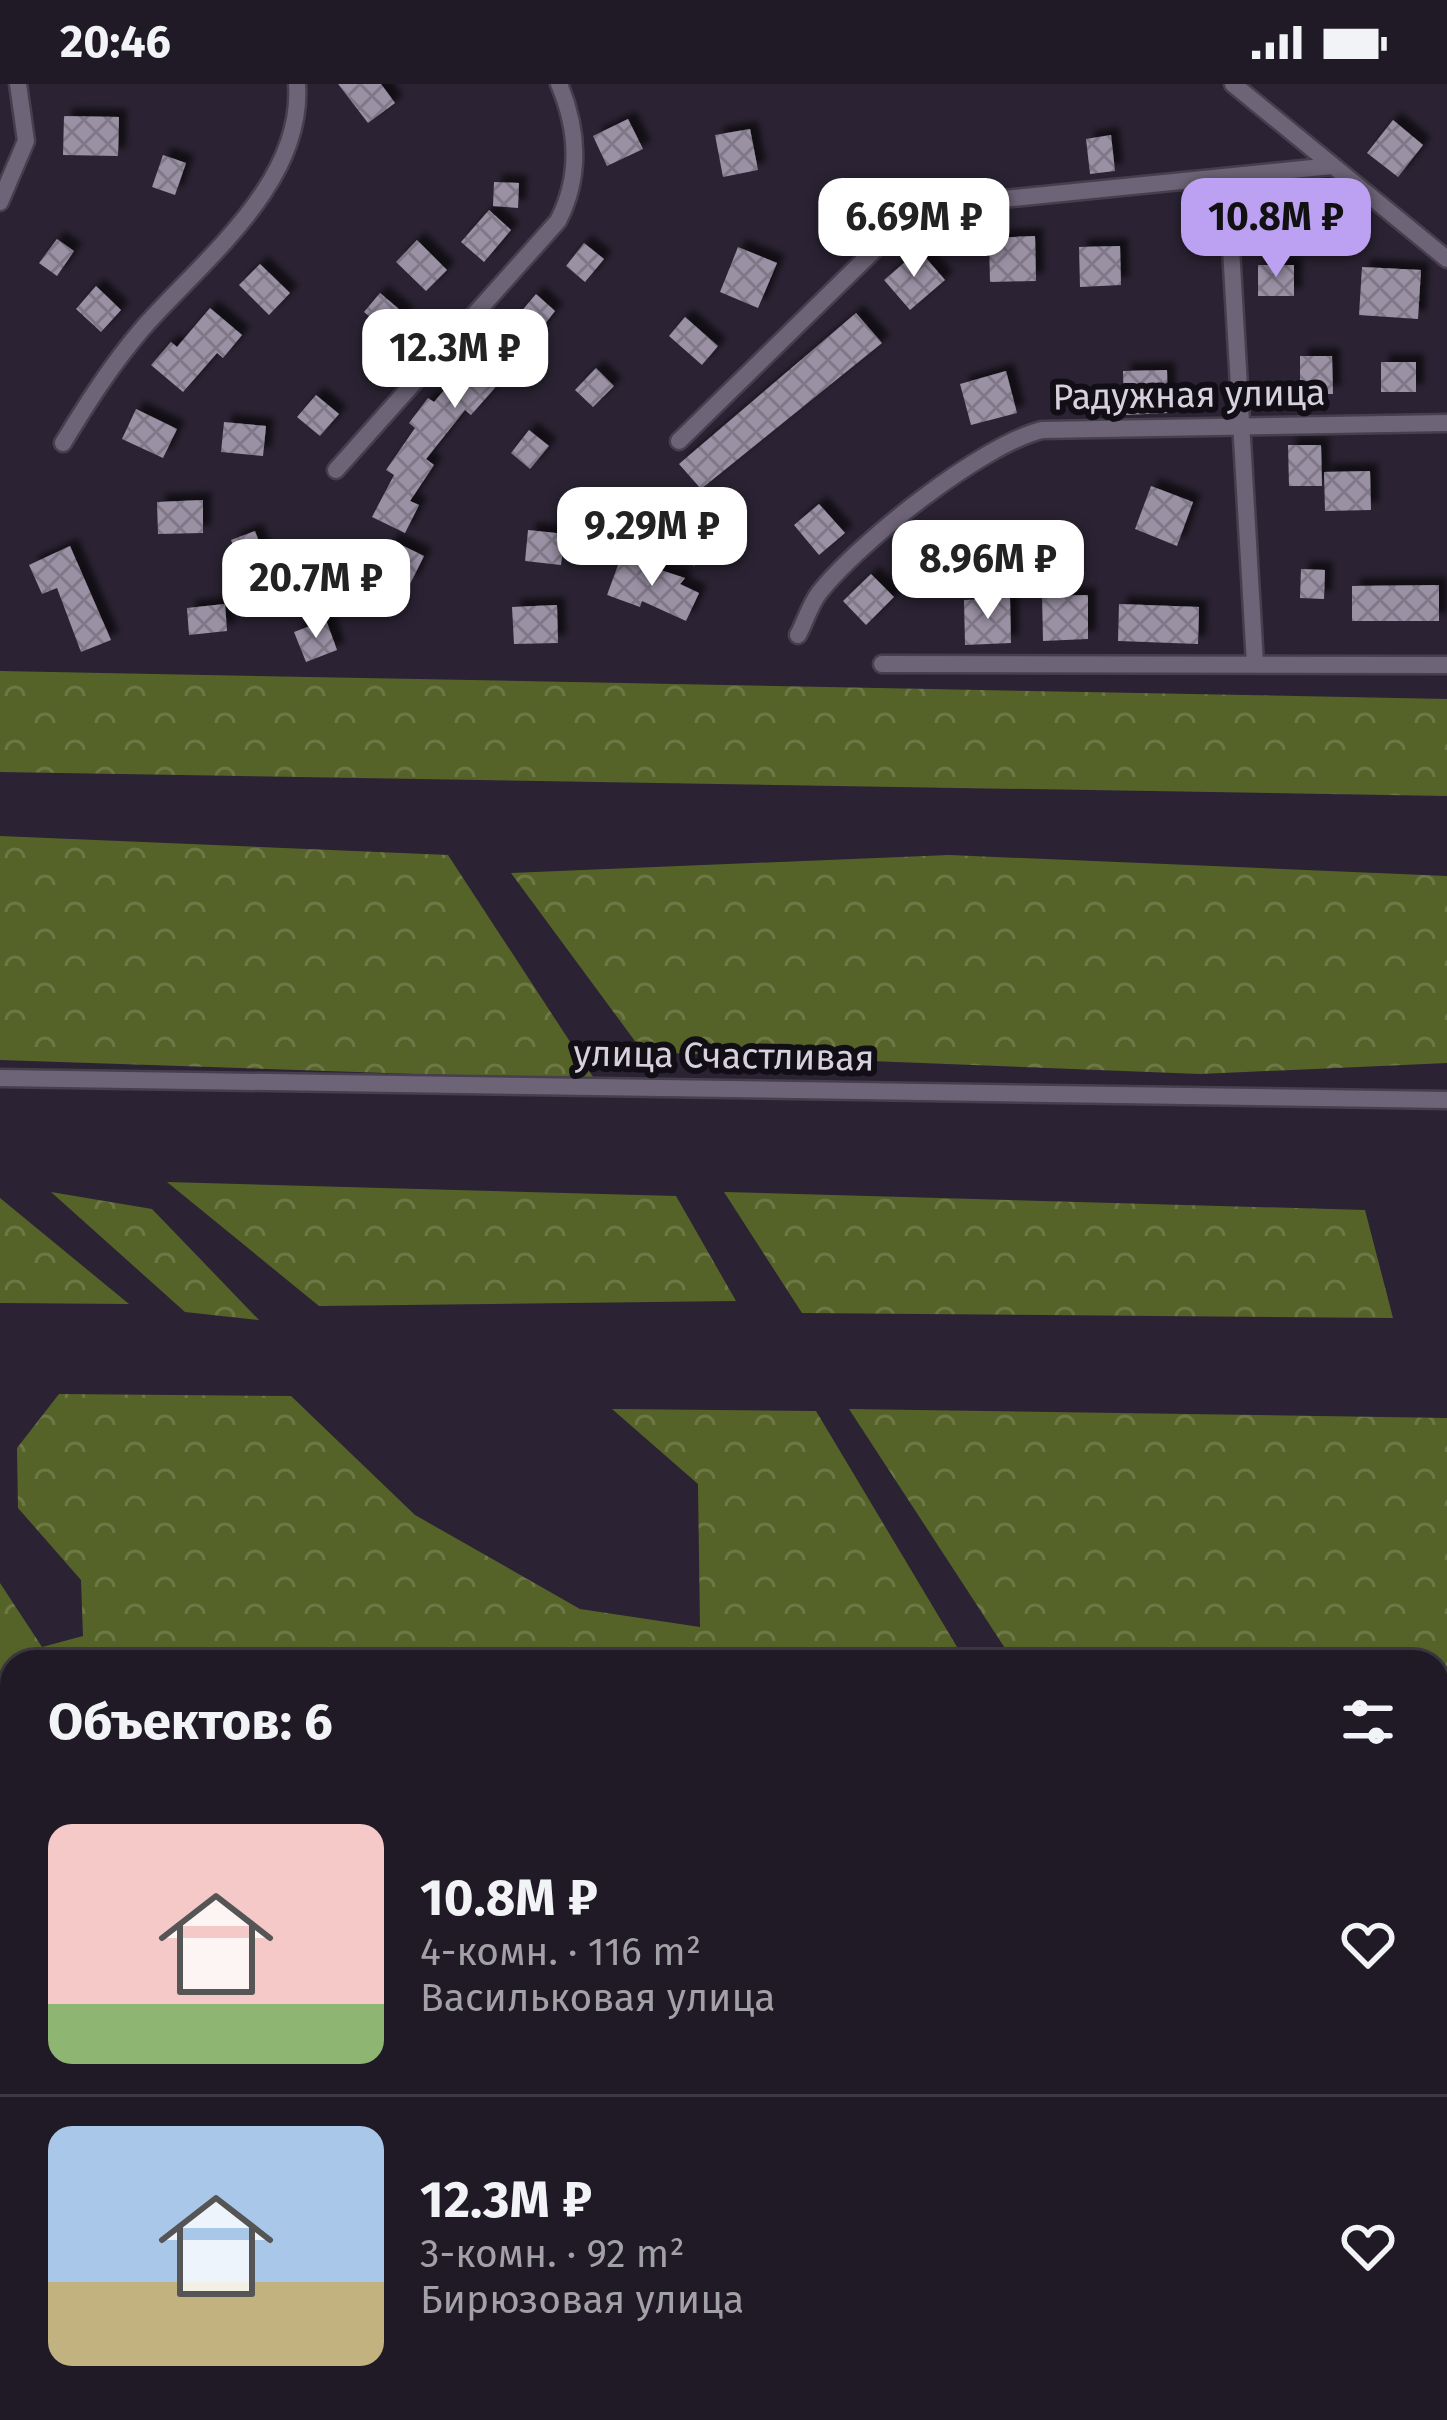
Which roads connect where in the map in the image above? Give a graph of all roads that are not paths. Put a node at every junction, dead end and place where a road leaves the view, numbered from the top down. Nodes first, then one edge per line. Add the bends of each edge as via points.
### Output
1 (18, 84) edge
2 (297, 84) edge
3 (559, 84) edge
4 (1233, 84) edge
5 (1333, 166) junction
6 (1227, 178) junction
7 (0, 202) edge
8 (1447, 259) edge
9 (1447, 423) edge
10 (1242, 428) junction
11 (679, 441) dead end
12 (63, 442) dead end
13 (335, 470) dead end
14 (798, 635) dead end
15 (882, 664) dead end
16 (1256, 664) junction
17 (1447, 665) edge
18 (0, 1078) edge
19 (1447, 1100) edge

1 - 7 street via 26,141
2 - 12 street via 289,152 100,382
3 - 13 street via 575,166 574,191 558,221
4 - 5 street
5 - 6 street
5 - 8 street
6 - 10 street
6 - 11 street via 943,205 906,219
9 - 10 street, Радужная улица
10 - 14 street, Радужная улица via 1015,437 982,454 863,553 819,594
10 - 16 street
15 - 16 street
16 - 17 street
18 - 19 street, улица Счастливая

